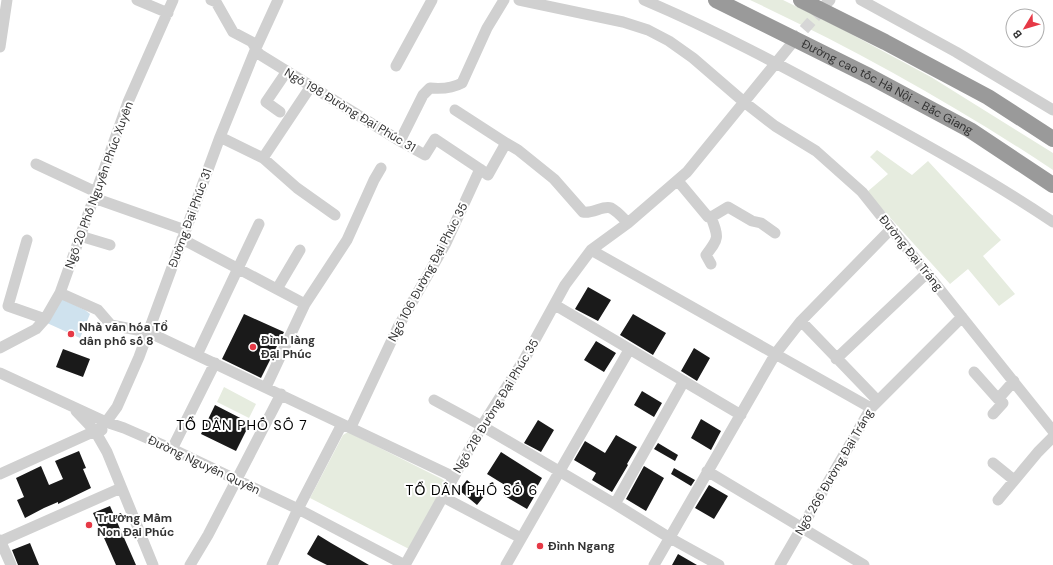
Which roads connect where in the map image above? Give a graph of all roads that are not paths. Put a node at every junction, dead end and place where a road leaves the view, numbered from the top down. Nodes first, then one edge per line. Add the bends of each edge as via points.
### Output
1 (7, 0) edge
2 (137, 0) edge
3 (173, 0) edge
4 (278, 0) edge
5 (432, 0) edge
6 (504, 0) edge
7 (519, 0) edge
8 (644, 0) edge
9 (716, 0) edge
10 (801, 0) edge
11 (861, 0) edge
12 (215, 1) edge
13 (3, 13) edge
14 (168, 13) junction
15 (793, 42) tunnel mouth
16 (0, 47) edge
17 (256, 48) junction
18 (776, 63) junction
19 (396, 66) dead end
20 (287, 71) junction
21 (311, 86) junction
22 (744, 102) junction
23 (455, 110) dead end
24 (1053, 110) edge
25 (280, 112) dead end
26 (220, 137) junction
27 (1053, 139) edge
28 (400, 141) junction
29 (506, 143) junction
30 (263, 158) junction
31 (36, 164) dead end
32 (381, 168) dead end
33 (480, 169) junction
34 (678, 180) junction
35 (1053, 184) edge
36 (95, 195) junction
37 (335, 216) dead end
38 (711, 217) junction
39 (1053, 222) edge
40 (628, 223) junction
41 (259, 224) dead end
42 (891, 229) junction
43 (775, 233) dead end
44 (184, 234) junction
45 (80, 236) junction
46 (27, 240) dead end
47 (110, 245) dead end
48 (300, 250) dead end
49 (592, 250) junction
50 (712, 264) dead end
51 (238, 268) junction
52 (926, 274) junction
53 (277, 289) junction
54 (60, 293) junction
55 (305, 304) junction
56 (555, 305) junction
57 (962, 317) junction
58 (45, 319) junction
59 (801, 322) junction
60 (148, 332) junction
61 (0, 348) edge
62 (629, 350) junction
63 (776, 353) junction
64 (197, 354) junction
65 (836, 359) junction
66 (215, 363) junction
67 (974, 372) dead end
68 (0, 373) edge
69 (684, 381) junction
70 (1014, 381) junction
71 (266, 387) junction
72 (281, 394) junction
73 (998, 399) junction
74 (434, 400) dead end
75 (875, 404) junction
76 (71, 406) junction
77 (993, 414) dead end
78 (740, 415) junction
79 (106, 422) junction
80 (347, 425) junction
81 (482, 426) junction
82 (124, 428) junction
83 (96, 431) junction
84 (1053, 431) edge
85 (1053, 437) edge
86 (172, 449) junction
87 (993, 463) dead end
88 (707, 471) junction
89 (559, 472) junction
90 (0, 474) edge
91 (454, 477) junction
92 (236, 479) junction
93 (1014, 480) junction
94 (121, 488) junction
95 (443, 497) junction
96 (998, 500) dead end
97 (615, 504) junction
98 (298, 509) junction
99 (801, 528) junction
100 (521, 538) junction
101 (670, 538) junction
102 (0, 540) edge
103 (11, 565) edge
104 (153, 565) edge
105 (190, 565) edge
106 (272, 565) edge
107 (405, 565) edge
108 (506, 565) edge
109 (654, 565) edge
110 (719, 565) edge
111 (780, 565) edge
112 (864, 565) edge

1 - 13 street
2 - 14 street
3 - 14 street, Ngõ 20 Phố Nguyễn Phúc Xuyên
4 - 17 street, Đường Đại Phúc 31
5 - 19 street
6 - 28 street via 487,28 462,83 430,88 423,95
7 - 22 street, Đường Đại Tráng via 623,22 648,30 693,58
8 - 18 street
9 - 35 highway, Đường cao tốc Hà Nội - Bắc Giang via 869,76 970,130
10 - 27 highway via 988,97
11 - 24 street via 956,52
12 - 17 street, Ngõ 198 Đường Đại Phúc 31 via 234,32 252,42
13 - 16 street
14 - 36 street, Ngõ 20 Phố Nguyễn Phúc Xuyên via 128,102
15 - 18 street, Ngõ 218 Đường Đại Phúc 35
17 - 20 street, Ngõ 198 Đường Đại Phúc 31 via 259,54
17 - 26 street, Đường Đại Phúc 31
18 - 22 street, Ngõ 218 Đường Đại Phúc 35
18 - 39 street via 937,151
20 - 21 street, Ngõ 198 Đường Đại Phúc 31
20 - 25 street via 266,102
21 - 28 street, Ngõ 198 Đường Đại Phúc 31
21 - 30 street
22 - 34 street, Ngõ 218 Đường Đại Phúc 35
22 - 42 street, Đường Đại Tráng via 775,126 816,151 862,192
23 - 29 street
26 - 30 street
26 - 44 street, Đường Đại Phúc 31
28 - 33 street, Ngõ 198 Đường Đại Phúc 31 via 425,155 435,139
29 - 33 street via 488,175
29 - 40 street via 554,179 583,212 610,208
30 - 37 street via 297,188
31 - 36 street
32 - 55 street via 347,240
33 - 80 street, Ngõ 106 Đường Đại Phúc 35 via 446,243 398,327
34 - 38 street via 706,216
34 - 40 street, Ngõ 218 Đường Đại Phúc 35
36 - 44 street
36 - 45 street, Ngõ 20 Phố Nguyễn Phúc Xuyên
38 - 43 street via 728,207
38 - 50 street via 717,241 706,255
40 - 49 street, Ngõ 218 Đường Đại Phúc 35
41 - 51 street
42 - 52 street, Đường Đại Tráng
42 - 59 street
44 - 51 street
44 - 60 street, Đường Đại Phúc 31
45 - 47 street
45 - 54 street, Ngõ 20 Phố Nguyễn Phúc Xuyên
46 - 58 street via 8,306
48 - 53 street
49 - 56 street, Ngõ 218 Đường Đại Phúc 35 via 565,285
49 - 63 street
51 - 53 street
51 - 64 street
52 - 57 street, Đường Đại Tráng
52 - 65 street
53 - 55 street
54 - 58 street, Ngõ 20 Phố Nguyễn Phúc Xuyên
54 - 60 street, Ngõ 218 Đường Đại Phúc 35 via 98,310 111,325
55 - 71 street
56 - 62 street
56 - 81 street, Ngõ 218 Đường Đại Phúc 35
57 - 70 street, Đường Đại Tráng
57 - 75 street, Ngõ 266 Đường Đại Tráng
58 - 61 street, Ngõ 20 Phố Nguyễn Phúc Xuyên via 36,329
59 - 63 street
59 - 65 street
60 - 64 street, Ngõ 218 Đường Đại Phúc 35
60 - 79 street, Đường Đại Phúc 31 via 117,407
62 - 69 street
62 - 89 street
63 - 75 street
63 - 78 street
64 - 66 street, Ngõ 218 Đường Đại Phúc 35
65 - 75 street
66 - 71 street, Ngõ 218 Đường Đại Phúc 35
66 - 86 street
67 - 73 street
68 - 76 street, Đường Nguyễn Quyền
69 - 78 street
69 - 97 street
70 - 73 street
70 - 84 street, Đường Đại Tráng
71 - 72 street, Ngõ 218 Đường Đại Phúc 35
72 - 80 street, Ngõ 218 Đường Đại Phúc 35
72 - 92 street
73 - 77 street via 1003,403
74 - 81 street
75 - 99 street, Ngõ 266 Đường Đại Tráng
76 - 79 street, Đường Nguyễn Quyền
76 - 83 street
78 - 88 street
79 - 82 street, Đường Nguyễn Quyền
79 - 83 street, Đường Đại Phúc 31
80 - 91 street, Ngõ 218 Đường Đại Phúc 35
80 - 98 street, Ngõ 106 Đường Đại Phúc 35
81 - 89 street
81 - 91 street, Ngõ 218 Đường Đại Phúc 35
82 - 83 street
82 - 86 street, Đường Nguyễn Quyền
83 - 90 street
83 - 94 street
85 - 93 street
86 - 92 street, Đường Nguyễn Quyền
87 - 93 street
88 - 99 street
88 - 101 street
89 - 97 street
89 - 100 street
91 - 95 street
92 - 98 street, Đường Nguyễn Quyền
92 - 105 street
93 - 96 street
94 - 102 street
94 - 104 street
95 - 100 street
95 - 107 street
97 - 101 street
98 - 106 street, Ngõ 106 Đường Đại Phúc 35
98 - 107 street, Đường Nguyễn Quyền
99 - 111 street, Ngõ 266 Đường Đại Tráng
99 - 112 street
100 - 108 street
101 - 109 street
101 - 110 street
102 - 103 street

